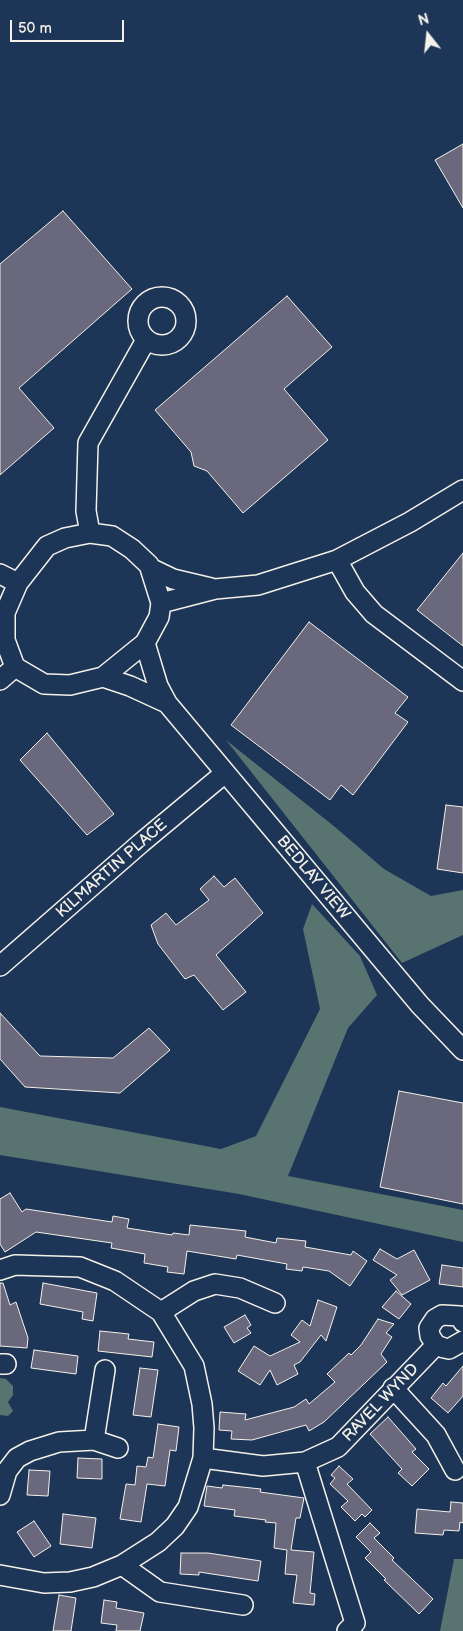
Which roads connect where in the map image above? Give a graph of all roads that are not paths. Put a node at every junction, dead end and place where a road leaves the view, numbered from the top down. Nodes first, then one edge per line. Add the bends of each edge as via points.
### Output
1 (146, 340) dead end
2 (463, 490) edge
3 (90, 533) junction
4 (337, 560) junction
5 (150, 568) junction
6 (0, 574) edge
7 (18, 583) junction
8 (215, 589) junction
9 (161, 603) junction
10 (145, 643) junction
11 (15, 667) junction
12 (103, 677) junction
13 (0, 680) edge
14 (463, 681) edge
15 (167, 702) junction
16 (226, 774) junction
17 (0, 966) edge
18 (463, 1050) edge
19 (0, 1270) edge
20 (275, 1303) dead end
21 (162, 1312) junction
22 (463, 1322) edge
23 (463, 1341) edge
24 (436, 1345) junction
25 (105, 1370) dead end
26 (394, 1388) junction
27 (94, 1440) junction
28 (118, 1448) dead end
29 (203, 1458) junction
30 (305, 1462) junction
31 (455, 1470) dead end
32 (0, 1495) edge
33 (122, 1565) junction
34 (0, 1574) edge
35 (243, 1605) dead end
36 (347, 1631) edge

1 - 3 street via 88,442 86,511
2 - 4 street
3 - 5 street via 112,536 132,549
3 - 7 street via 47,546
4 - 8 street via 258,585
4 - 14 street via 355,592 374,614
5 - 8 street via 173,579
5 - 9 street
6 - 7 street
7 - 11 street via 5,613 5,640
8 - 9 street
9 - 10 street via 159,617
10 - 12 street
10 - 15 street, BEDLAY VIEW via 158,686
11 - 12 street via 44,684 70,685
11 - 13 street
12 - 15 street, BEDLAY VIEW
15 - 16 street, BEDLAY VIEW
16 - 17 street, KILMARTIN PLACE
16 - 18 street, BEDLAY VIEW via 420,1005
19 - 21 street via 15,1265 80,1268 116,1281
20 - 21 street via 240,1288 215,1284 194,1290
21 - 29 street via 194,1366 202,1404
22 - 24 street via 460,1316 452,1314 442,1314 435,1319 429,1328
23 - 24 street via 449,1349
24 - 26 street, RAVEL WYND
25 - 27 street
26 - 30 street, RAVEL WYND via 338,1446
26 - 31 street via 436,1435
27 - 28 street
27 - 32 street via 59,1442 16,1458 6,1471
29 - 30 street, RAVEL WYND via 263,1466
29 - 33 street via 188,1507 175,1526 158,1542
30 - 36 street via 355,1622
33 - 34 street via 70,1582 44,1583
33 - 35 street via 160,1592

